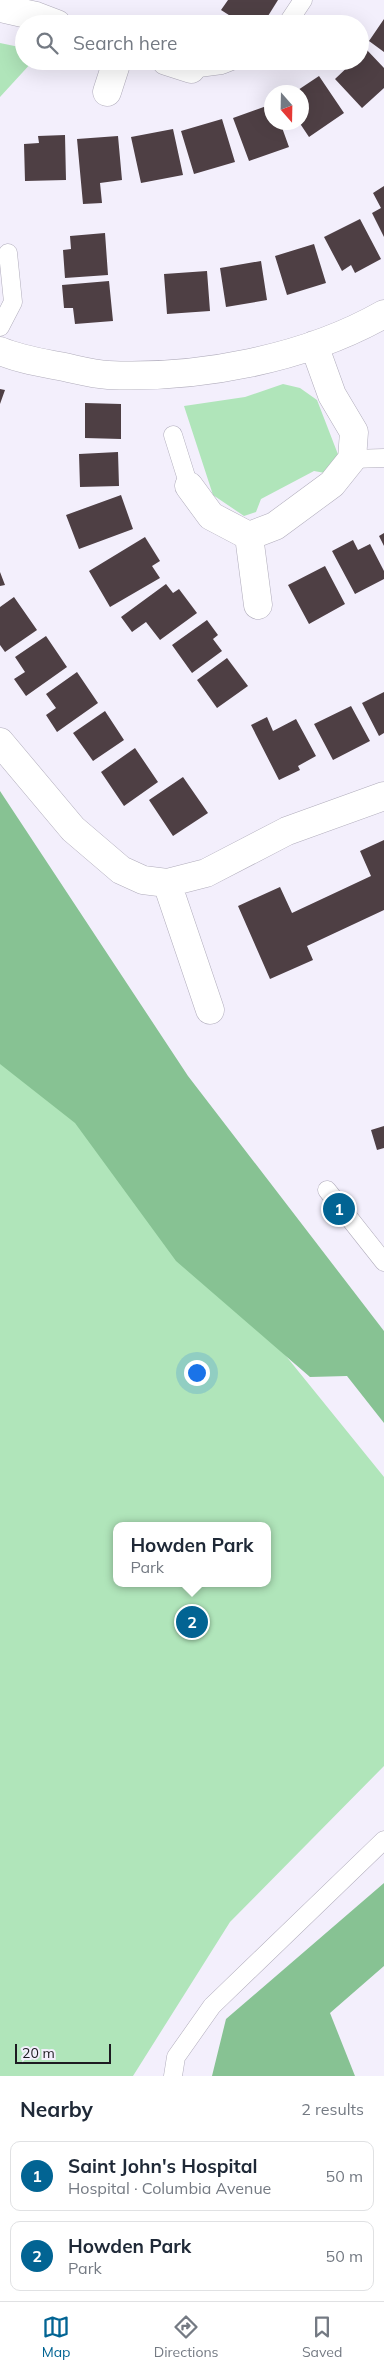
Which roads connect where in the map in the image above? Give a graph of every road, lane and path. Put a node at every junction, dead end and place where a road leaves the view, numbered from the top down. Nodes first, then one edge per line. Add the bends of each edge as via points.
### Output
1 (303, 0) edge
2 (0, 8) edge
3 (32, 15) edge
4 (293, 15) edge
5 (114, 70) edge
6 (107, 92) dead end
7 (8, 253) dead end
8 (384, 314) edge
9 (0, 328) edge
10 (314, 345) junction
11 (0, 351) edge
12 (173, 435) dead end
13 (384, 458) edge
14 (352, 459) junction
15 (189, 486) joint
16 (249, 536) junction
17 (258, 606) dead end
18 (0, 742) edge
19 (384, 796) edge
20 (167, 883) junction
21 (210, 1010) dead end
22 (327, 1190) dead end
23 (384, 1262) edge
24 (384, 1840) edge
25 (173, 2076) edge

1 - 4 lane
2 - 3 street
5 - 6 street
7 - 9 lane via 13,302
8 - 10 street
10 - 11 street via 244,365 176,374 106,375 17,358
10 - 14 street via 332,395 354,432
12 - 15 lane
13 - 14 lane
14 - 16 street via 332,484 275,526
15 - 16 street via 212,516
16 - 17 street
18 - 20 street via 73,829 121,870 143,880
19 - 20 street via 286,831 206,873
20 - 21 street
22 - 23 lane
24 - 25 lane via 212,2006 176,2057

